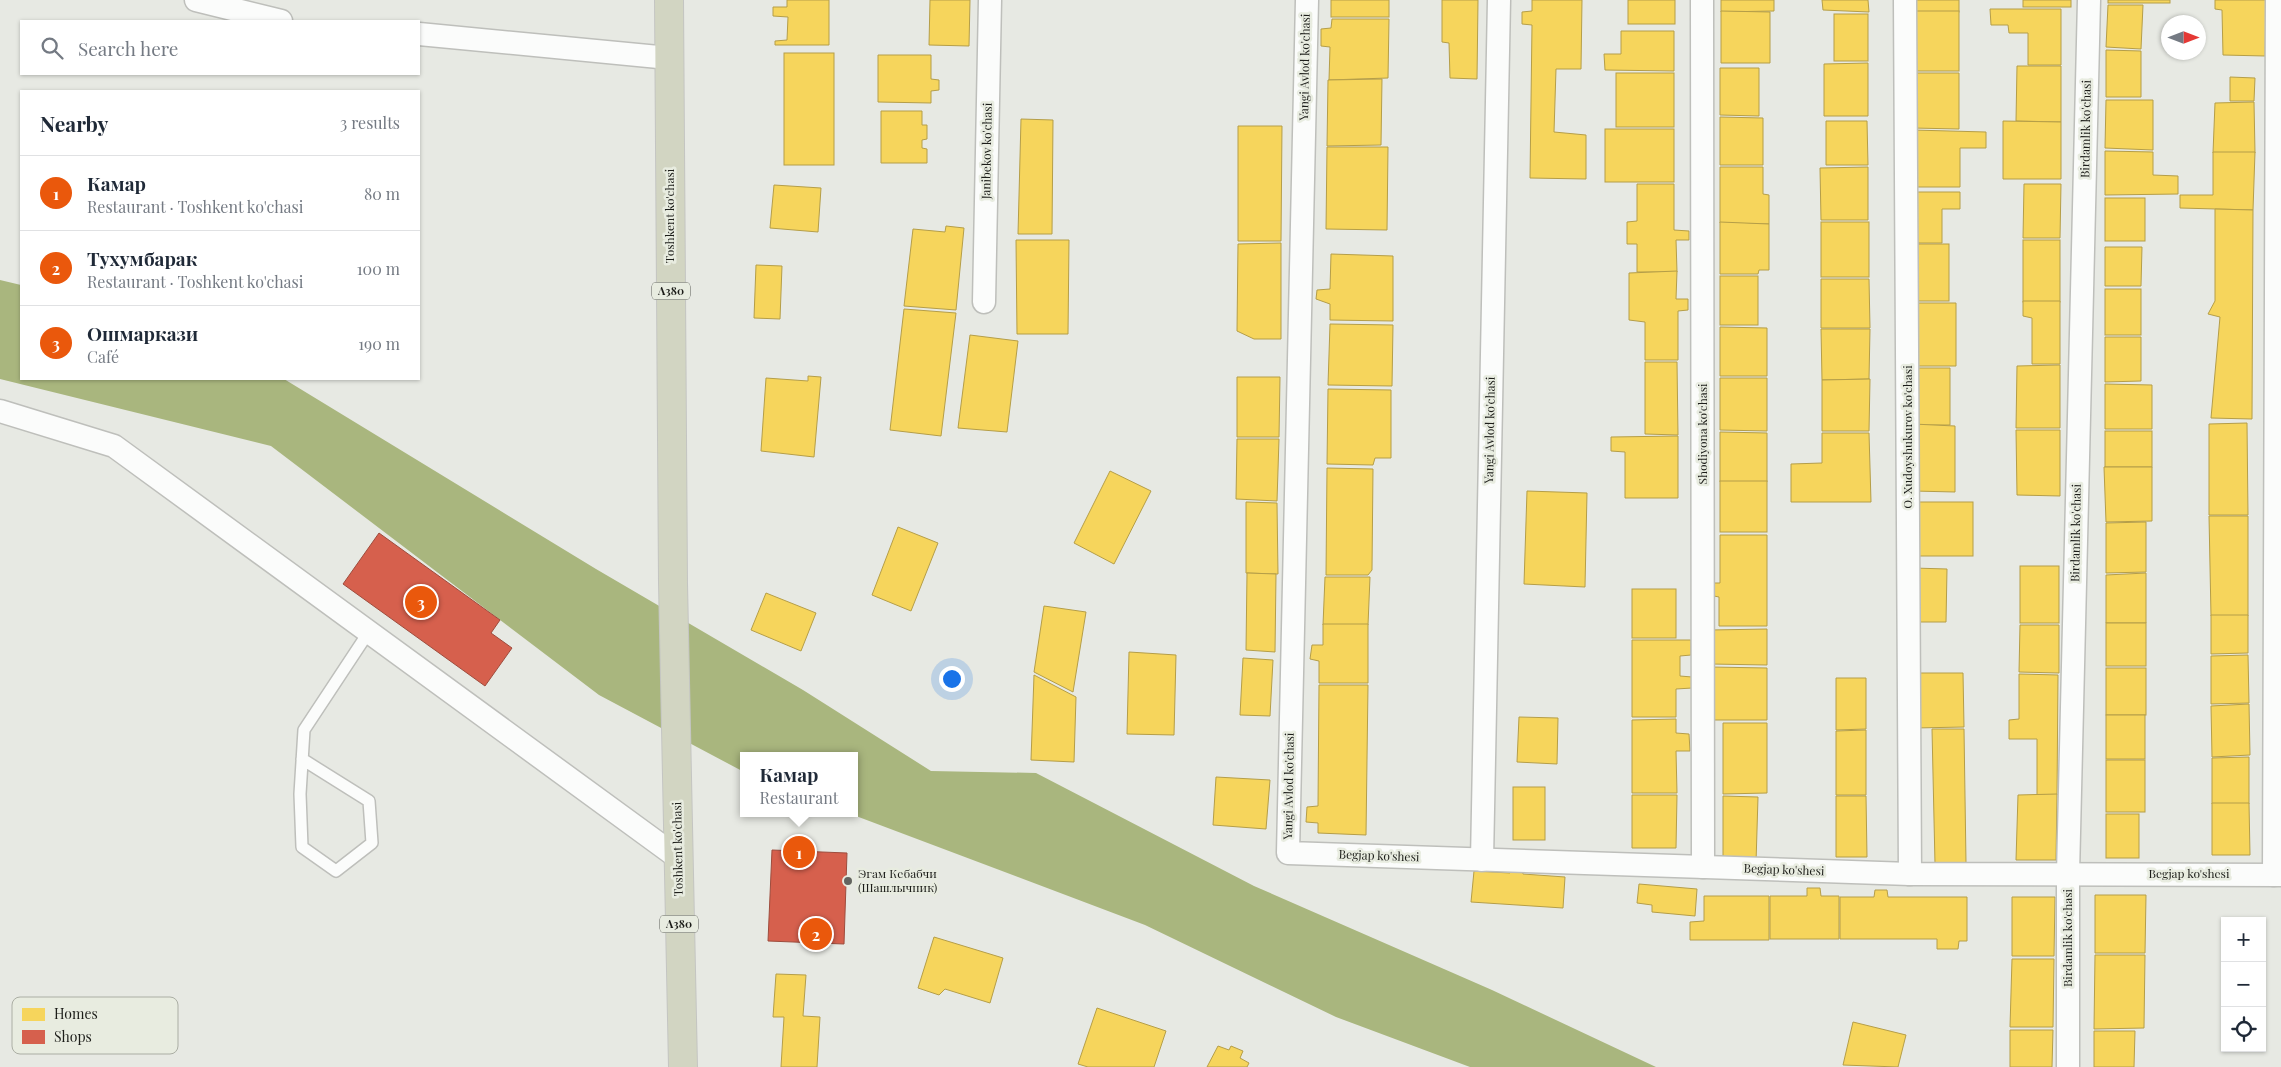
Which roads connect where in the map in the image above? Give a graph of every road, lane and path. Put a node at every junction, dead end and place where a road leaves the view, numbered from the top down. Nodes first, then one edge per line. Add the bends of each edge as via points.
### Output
1 (196, 0) edge
2 (668, 0) edge
3 (990, 0) edge
4 (1307, 0) edge
5 (1498, 0) edge
6 (1702, 0) edge
7 (1905, 0) edge
8 (2089, 0) edge
9 (2277, 0) edge
10 (277, 20) edge
11 (420, 34) edge
12 (669, 58) junction
13 (984, 302) dead end
14 (0, 410) edge
15 (370, 630) junction
16 (302, 759) junction
17 (1288, 853) joint
18 (677, 856) junction
19 (1482, 860) junction
20 (1703, 867) junction
21 (1910, 874) junction
22 (2068, 874) junction
23 (2277, 875) edge
24 (683, 1067) edge
25 (2068, 1067) edge

1 - 10 street
2 - 12 highway, Toshkent ko'chasi / A380
3 - 13 street, Janibekov ko'chasi
4 - 17 street, Yangi Avlod ko'chasi
5 - 19 street, Yangi Avlod ko'chasi
6 - 20 street, Shodiyona ko'chasi
7 - 21 street, O. Xudoyshukurov ko'chasi
8 - 22 street, Birdamlik ko'chasi
9 - 23 street
11 - 12 street
12 - 18 highway, Toshkent ko'chasi / A380
14 - 15 street via 114,446
15 - 16 lane via 304,730
15 - 18 street
16 - 16 lane via 302,847 336,872 372,843 369,802
17 - 19 street, Begjap ko'shesi
18 - 24 highway, Toshkent ko'chasi / A380
19 - 20 street, Begjap ko'shesi
20 - 21 street, Begjap ko'shesi
21 - 22 street, Begjap ko'shesi
22 - 23 street, Begjap ko'shesi
22 - 25 street, Birdamlik ko'chasi

